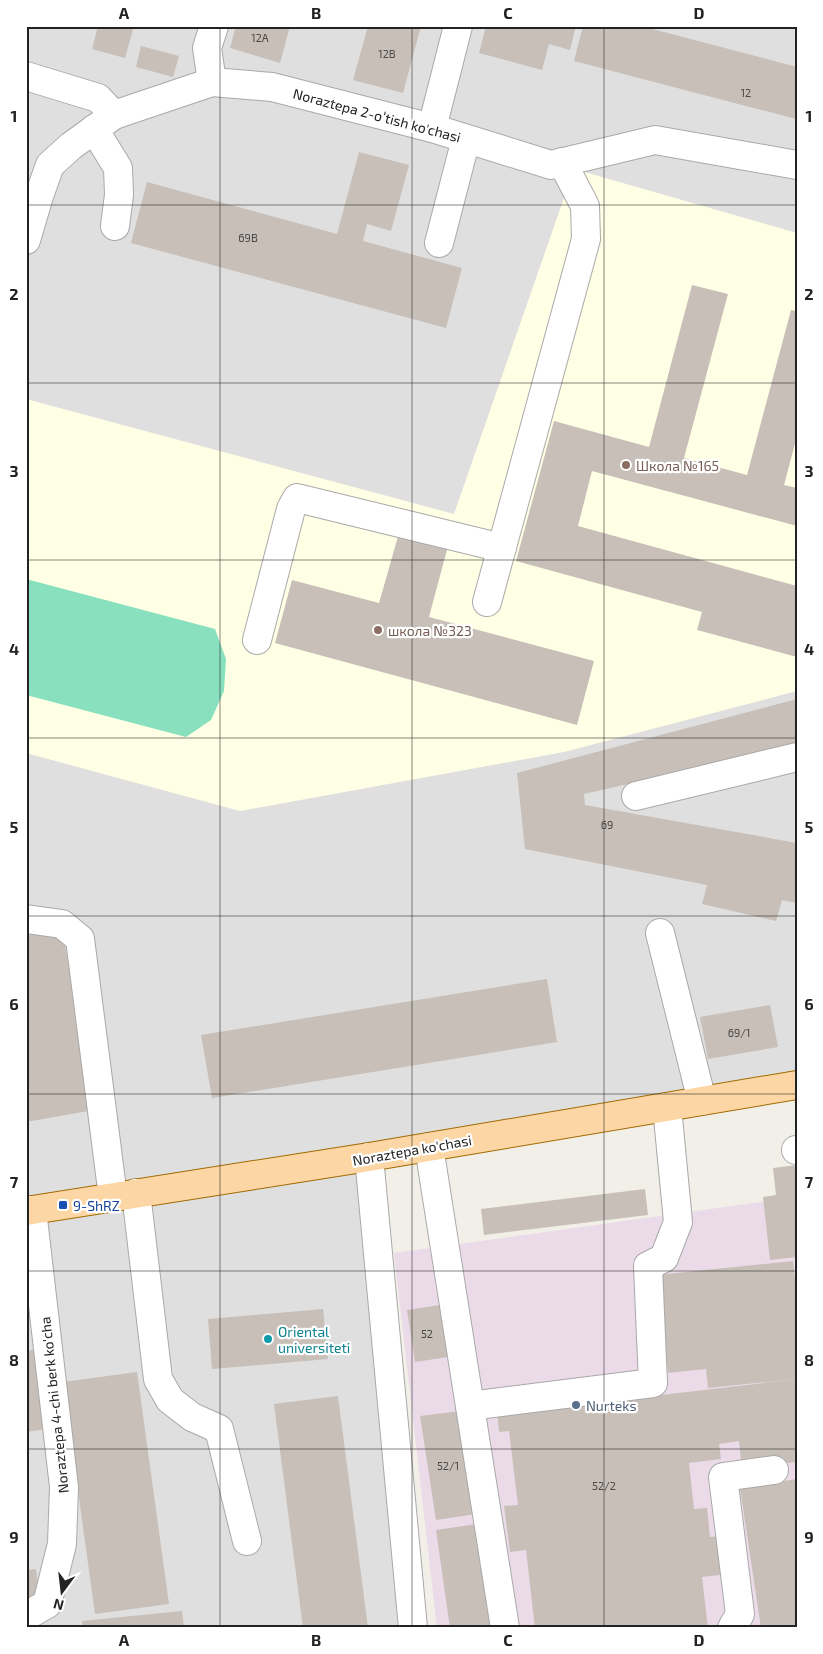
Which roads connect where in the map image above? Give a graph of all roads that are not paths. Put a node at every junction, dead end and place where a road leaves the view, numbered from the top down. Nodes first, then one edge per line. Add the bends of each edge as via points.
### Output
1 (214, 26) edge
2 (458, 26) edge
3 (26, 76) edge
4 (212, 82) junction
5 (104, 122) junction
6 (432, 128) junction
7 (466, 139) junction
8 (562, 162) junction
9 (797, 165) edge
10 (116, 226) dead end
11 (26, 240) edge
12 (439, 244) dead end
13 (502, 548) junction
14 (487, 602) dead end
15 (257, 640) dead end
16 (797, 757) edge
17 (636, 796) dead end
18 (26, 919) edge
19 (660, 933) dead end
20 (797, 1085) edge
21 (702, 1101) junction
22 (667, 1107) junction
23 (429, 1147) junction
24 (369, 1157) junction
25 (124, 1195) junction
26 (29, 1211) edge
27 (470, 1406) junction
28 (774, 1470) dead end
29 (247, 1542) dead end
30 (26, 1616) edge
31 (413, 1628) edge
32 (504, 1628) edge
33 (732, 1628) edge

1 - 4 street via 207,48
2 - 6 street
3 - 5 street via 98,98
4 - 5 street, Noraztepa 2-oʻtish ko'chasi
4 - 6 street, Noraztepa 2-oʻtish ko'chasi via 272,87
5 - 10 street via 118,168
5 - 11 street, Noraztepa 2-oʻtish ko'chasi via 50,165
6 - 7 street, Noraztepa 2-oʻtish ko'chasi
7 - 8 street, Noraztepa 2-oʻtish ko'chasi via 551,164
7 - 12 street
8 - 9 street, Noraztepa 2-oʻtish ko'chasi via 655,140
8 - 13 street via 585,206 586,239
13 - 14 street
13 - 15 street via 298,498 291,509
16 - 17 street
18 - 25 street via 62,924 80,940
19 - 21 street
20 - 21 main road, Noraztepa ko'chasi
21 - 22 main road, Noraztepa ko'chasi
22 - 23 main road, Noraztepa ko'chasi
22 - 27 street via 678,1222 664,1258 648,1266 653,1383
23 - 24 main road, Noraztepa ko'chasi
23 - 27 street
24 - 25 main road, Noraztepa ko'chasi
24 - 31 street
25 - 26 main road, Noraztepa ko'chasi
25 - 29 street via 158,1379 170,1400 192,1417 219,1429
26 - 30 street, Noraztepa 4-chi berk ko'cha via 64,1487 62,1544 47,1604
27 - 32 street
28 - 33 street via 723,1477 740,1614

